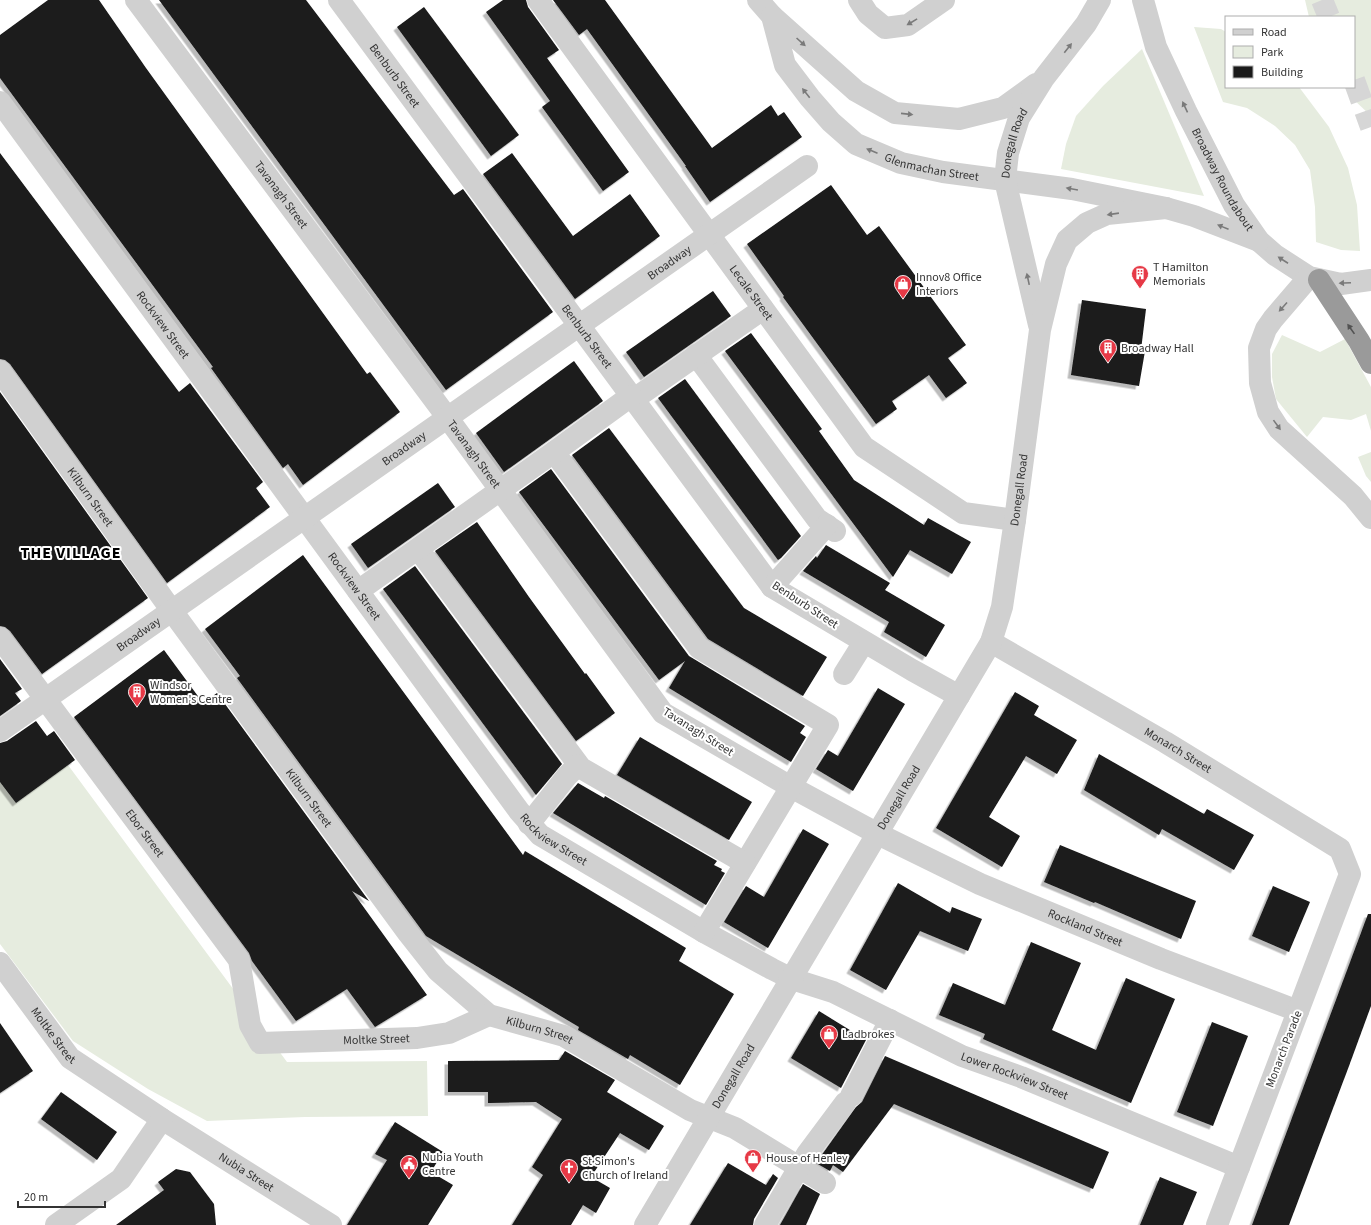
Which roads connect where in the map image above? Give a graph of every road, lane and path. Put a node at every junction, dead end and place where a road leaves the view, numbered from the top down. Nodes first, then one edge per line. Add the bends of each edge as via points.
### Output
1 (136, 0) edge
2 (339, 0) edge
3 (538, 0) edge
4 (758, 0) edge
5 (859, 0) edge
6 (944, 0) edge
7 (1100, 0) edge
8 (1144, 0) edge
9 (772, 16) junction
10 (1044, 78) junction
11 (0, 102) edge
12 (807, 166) dead end
13 (1005, 180) junction
14 (1166, 208) junction
15 (709, 234) junction
16 (1259, 241) junction
17 (1314, 279) junction
18 (1371, 280) edge
19 (763, 309) junction
20 (579, 325) junction
21 (1040, 330) junction
22 (696, 355) junction
23 (1371, 363) edge
24 (0, 370) edge
25 (633, 398) junction
26 (447, 417) junction
27 (554, 452) junction
28 (500, 491) junction
29 (304, 518) junction
30 (1371, 518) edge
31 (1015, 520) junction
32 (418, 549) junction
33 (772, 587) junction
34 (358, 591) junction
35 (172, 611) junction
36 (0, 638) edge
37 (864, 642) junction
38 (991, 642) junction
39 (844, 674) dead end
40 (959, 696) junction
41 (45, 699) junction
42 (0, 731) edge
43 (578, 765) junction
44 (791, 787) junction
45 (529, 824) junction
46 (878, 834) junction
47 (745, 863) junction
48 (1350, 874) joint
49 (704, 932) junction
50 (0, 963) edge
51 (792, 979) junction
52 (1298, 1011) junction
53 (489, 1015) junction
54 (890, 1020) junction
55 (260, 1043) joint
56 (708, 1117) junction
57 (162, 1119) junction
58 (800, 1166) junction
59 (1239, 1167) junction
60 (826, 1183) dead end
61 (56, 1225) edge
62 (331, 1225) edge
63 (645, 1225) edge
64 (765, 1225) edge
65 (1217, 1225) edge

1 - 26 street, Tavanagh Street
2 - 20 street, Benburb Street
3 - 15 street, Lecale Street
4 - 9 street, Glenmachan Street
6 -> 5 street via 908,25 885,28 868,14
10 -> 7 street via 1086,24
16 -> 8 street, Broadway Roundabout via 1234,205 1186,111 1156,47
9 -> 10 street, Glenmachan Street via 856,92 895,113 959,119 1003,108
13 -> 9 street, Glenmachan Street via 943,172 901,163 856,144 831,122 785,65
10 - 13 street, Donegall Road via 1019,118 1008,152
11 - 29 street, Rockview Street
12 - 15 street, Broadway
14 -> 13 street, Glenmachan Street via 1072,189
21 -> 13 street, Donegall Road
16 -> 14 street, Glenmachan Street
14 -> 21 street, Donegall Road via 1107,214 1086,223 1067,240 1056,264
15 - 19 street, Lecale Street
15 - 20 street, Broadway
17 -> 16 street, Broadway Roundabout via 1275,255
18 -> 17 street, Broadway Roundabout via 1341,284
23 -> 17 highway via 1359,341
17 -> 30 street via 1273,318 1266,329 1259,348 1260,383 1268,412 1279,429 1353,496
19 - 22 street
19 - 31 street, Lecale Street via 864,447 963,512
20 - 25 street, Benburb Street
20 - 26 street, Broadway
21 - 31 street, Donegall Road
22 - 25 street
22 - 33 street via 817,519 831,528
24 - 35 street, Kilburn Street
25 - 27 street
25 - 33 street, Benburb Street
26 - 28 street, Tavanagh Street
26 - 29 street, Broadway
27 - 28 street
27 - 44 street via 699,648 828,725
28 - 32 street
28 - 44 street, Tavanagh Street via 662,713
29 - 34 street, Rockview Street
29 - 35 street, Broadway
31 - 38 street, Donegall Road via 1002,607
32 - 34 street
32 - 43 street
33 - 37 street, Benburb Street
34 - 45 street, Rockview Street
35 - 41 street, Broadway
35 - 53 street, Kilburn Street via 433,966
36 - 41 street, Ebor Street
37 - 39 street
37 - 40 street, Benburb Street
38 - 40 street, Donegall Road
38 - 48 street, Monarch Street via 1165,742 1340,849
40 - 46 street, Donegall Road
41 - 42 street, Broadway
41 - 55 street, Ebor Street via 238,960 250,1025
43 - 45 street
43 - 47 street
44 - 46 street, Tavanagh Street
44 - 47 street
45 - 49 street, Rockview Street via 540,835
46 - 51 street, Donegall Road
46 - 52 street, Rockland Street via 980,884 1160,959
47 - 49 street
48 - 52 street, Monarch Parade
49 - 51 street, Rockview Street
50 - 57 street, Moltke Street via 70,1058
51 - 54 street, Lower Rockview Street via 833,992
51 - 56 street, Donegall Road
52 - 59 street, Monarch Parade
53 - 55 street, Moltke Street via 449,1033 417,1038
53 - 56 street, Kilburn Street via 564,1036 690,1110
54 - 58 street via 848,1100
54 - 59 street, Lower Rockview Street via 962,1056 1021,1077
56 - 58 street, Kilburn Street via 735,1128
56 - 63 street, Donegall Road
57 - 61 street via 121,1179
57 - 62 street, Nubia Street
58 - 60 street, Kilburn Street
58 - 64 street
59 - 65 street, Monarch Parade

